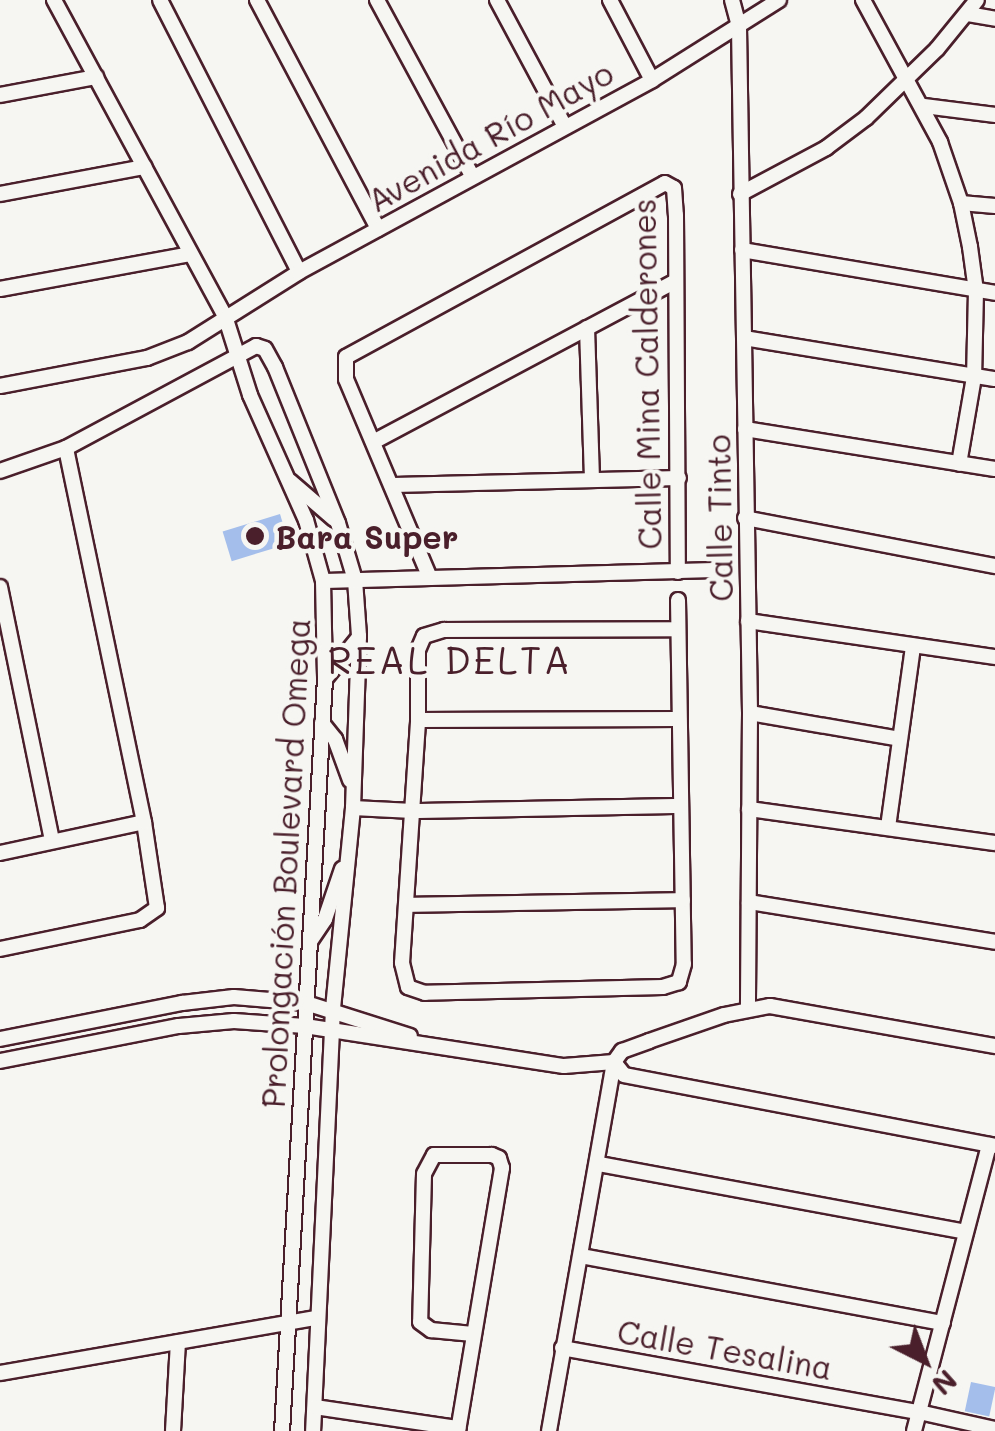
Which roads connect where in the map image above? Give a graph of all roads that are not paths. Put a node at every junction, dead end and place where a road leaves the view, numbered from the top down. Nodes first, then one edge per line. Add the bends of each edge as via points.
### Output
1 (54, 0) edge
2 (160, 0) edge
3 (258, 0) edge
4 (377, 0) edge
5 (496, 0) edge
6 (610, 0) edge
7 (732, 0) edge
8 (779, 0) edge
9 (863, 0) edge
10 (977, 0) edge
11 (968, 14) junction
12 (995, 18) edge
13 (738, 26) junction
14 (96, 77) junction
15 (652, 80) junction
16 (905, 82) junction
17 (0, 96) edge
18 (924, 106) junction
19 (995, 116) edge
20 (564, 126) junction
21 (144, 167) junction
22 (472, 176) junction
23 (0, 194) edge
24 (740, 194) junction
25 (961, 202) junction
26 (995, 206) edge
27 (378, 228) junction
28 (742, 250) junction
29 (190, 254) junction
30 (300, 272) junction
31 (676, 281) junction
32 (0, 289) edge
33 (976, 292) junction
34 (995, 293) edge
35 (225, 316) junction
36 (587, 328) junction
37 (744, 338) junction
38 (243, 350) junction
39 (974, 377) junction
40 (995, 379) edge
41 (0, 386) edge
42 (745, 429) junction
43 (375, 441) junction
44 (66, 448) junction
45 (959, 464) junction
46 (995, 469) edge
47 (0, 471) edge
48 (592, 478) junction
49 (680, 478) junction
50 (290, 480) junction
51 (394, 485) junction
52 (745, 518) junction
53 (338, 523) junction
54 (995, 566) edge
55 (716, 570) dead end
56 (678, 572) junction
57 (430, 578) junction
58 (354, 580) junction
59 (322, 582) junction
60 (0, 588) edge
61 (678, 600) dead end
62 (748, 620) junction
63 (678, 629) junction
64 (359, 636) junction
65 (914, 646) junction
66 (995, 657) edge
67 (326, 679) junction
68 (750, 713) junction
69 (679, 719) junction
70 (418, 720) junction
71 (322, 723) junction
72 (900, 739) junction
73 (354, 791) junction
74 (680, 806) junction
75 (353, 808) junction
76 (749, 809) junction
77 (414, 811) junction
78 (144, 822) junction
79 (888, 827) junction
80 (52, 842) junction
81 (995, 844) edge
82 (349, 851) junction
83 (0, 853) edge
84 (683, 900) junction
85 (749, 902) junction
86 (408, 905) junction
87 (311, 941) junction
88 (995, 942) edge
89 (0, 949) edge
90 (306, 1003) junction
91 (748, 1008) junction
92 (333, 1009) junction
93 (305, 1026) junction
94 (333, 1031) junction
95 (0, 1039) edge
96 (439, 1046) junction
97 (995, 1046) edge
98 (0, 1061) edge
99 (614, 1062) junction
100 (992, 1145) edge
101 (599, 1164) junction
102 (966, 1232) junction
103 (581, 1256) junction
104 (316, 1318) junction
105 (288, 1321) junction
106 (943, 1323) junction
107 (473, 1334) junction
108 (178, 1342) junction
109 (562, 1348) junction
110 (0, 1374) edge
111 (315, 1406) junction
112 (919, 1412) junction
113 (458, 1430) edge
114 (995, 1430) edge
115 (173, 1431) edge
116 (282, 1431) edge
117 (313, 1431) edge
118 (550, 1431) edge
119 (914, 1431) edge

1 - 14 street, Prolongación Boulevard Omega
2 - 30 street
3 - 27 street
4 - 22 street
5 - 20 street
6 - 15 street
7 - 13 street, Calle Tinto
8 - 13 street, Avenida Río Mayo
9 - 16 street
10 - 11 street
11 - 12 street
11 - 16 street
13 - 15 street, Avenida Río Mayo
13 - 24 street, Calle Tinto
14 - 17 street
14 - 21 street, Prolongación Boulevard Omega
15 - 20 street, Avenida Río Mayo
16 - 18 street
16 - 24 street via 826,148
18 - 19 street
18 - 25 street
20 - 22 street, Avenida Río Mayo
21 - 23 street
21 - 29 street, Prolongación Boulevard Omega
22 - 27 street, Avenida Río Mayo
24 - 28 street, Calle Tinto
25 - 26 street
25 - 33 street
27 - 30 street, Avenida Río Mayo
28 - 33 street
28 - 37 street, Calle Tinto
29 - 32 street
29 - 35 street, Prolongación Boulevard Omega
30 - 35 street, Avenida Río Mayo
31 - 36 street
31 - 43 street, Calle Mina Calderones via 674,188 665,182 346,357 346,379
31 - 49 street, Calle Mina Calderones
33 - 34 street
33 - 39 street
35 - 38 street, Prolongación Boulevard Omega
35 - 41 street, Avenida Río Mayo via 168,352
36 - 43 street
36 - 48 street
37 - 39 street
37 - 42 street, Calle Tinto
38 - 44 street
38 - 50 street, Prolongación Boulevard Omega
38 - 53 street, Prolongación Boulevard Omega via 260,346 268,354
39 - 40 street
39 - 45 street
42 - 45 street
42 - 52 street, Calle Tinto
43 - 51 street, Calle Mina Calderones
44 - 47 street
44 - 78 street
45 - 46 street
48 - 49 street
48 - 51 street
49 - 56 street, Calle Mina Calderones
50 - 53 street
50 - 59 street, Prolongación Boulevard Omega
51 - 57 street, Calle Mina Calderones
52 - 54 street
52 - 62 street, Calle Tinto
53 - 58 street, Prolongación Boulevard Omega
55 - 56 street
56 - 57 street
57 - 58 street
58 - 59 street
58 - 64 street, Prolongación Boulevard Omega
59 - 67 street, Prolongación Boulevard Omega
60 - 80 street
61 - 63 street
62 - 65 street
62 - 68 street, Calle Tinto
63 - 69 street
63 - 70 street via 444,630 424,636
64 - 67 street
64 - 73 street, Prolongación Boulevard Omega
65 - 66 street
65 - 72 street
67 - 71 street, Prolongación Boulevard Omega
68 - 72 street
68 - 76 street, Calle Tinto
69 - 70 street
69 - 74 street
70 - 77 street
71 - 73 street
71 - 87 street, Prolongación Boulevard Omega
72 - 79 street
73 - 75 street, Prolongación Boulevard Omega
74 - 77 street
74 - 84 street
75 - 77 street
75 - 82 street, Prolongación Boulevard Omega
76 - 79 street
76 - 85 street, Calle Tinto
77 - 86 street
78 - 80 street
78 - 89 street via 157,908 140,920
79 - 81 street
80 - 83 street
82 - 87 street
82 - 92 street, Prolongación Boulevard Omega
84 - 86 street
84 - 86 street via 678,982 426,992 408,987 402,972
85 - 88 street
85 - 91 street, Calle Tinto
87 - 90 street, Prolongación Boulevard Omega
90 - 92 street
90 - 93 street, Prolongación Boulevard Omega
90 - 95 street via 210,999
91 - 97 street via 770,1006
91 - 99 street via 635,1046
92 - 94 street, Prolongación Boulevard Omega
92 - 96 street
93 - 94 street
93 - 98 street via 178,1026
93 - 105 street, Prolongación Boulevard Omega
94 - 96 street
94 - 104 street, Prolongación Boulevard Omega
96 - 99 street via 539,1064
99 - 100 street via 624,1074
99 - 101 street
100 - 102 street
101 - 102 street
101 - 103 street
102 - 106 street
103 - 106 street
103 - 109 street
104 - 105 street
104 - 111 street, Prolongación Boulevard Omega
105 - 108 street
105 - 116 street, Prolongación Boulevard Omega
106 - 112 street
107 - 107 street via 501,1162 486,1154 434,1155 424,1174 420,1322 431,1330
107 - 113 street
108 - 110 street
108 - 115 street
109 - 112 street, Calle Tesalina
109 - 118 street
111 - 113 street
111 - 117 street, Prolongación Boulevard Omega
112 - 114 street, Calle Tesalina
112 - 119 street

